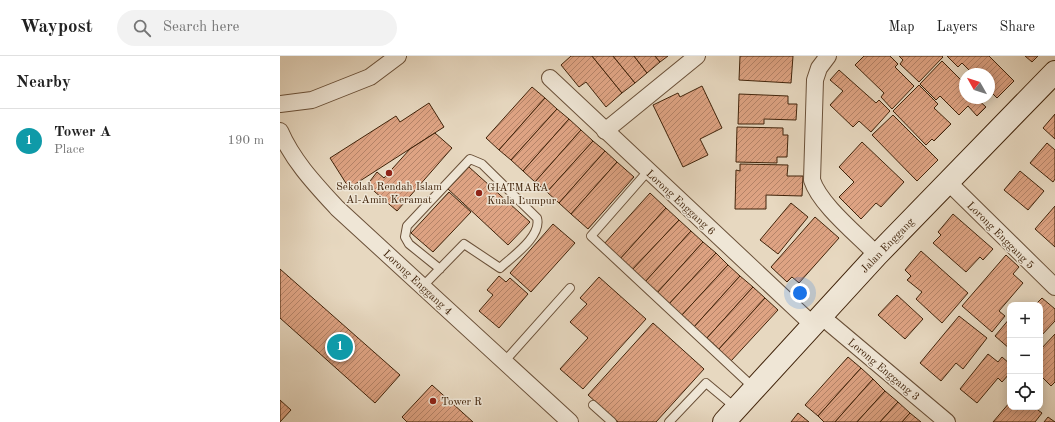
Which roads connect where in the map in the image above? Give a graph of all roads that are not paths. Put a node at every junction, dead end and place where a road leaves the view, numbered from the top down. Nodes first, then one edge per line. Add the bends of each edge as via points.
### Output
1 (398, 56) edge
2 (697, 56) edge
3 (828, 56) edge
4 (1055, 72) edge
5 (550, 78) dead end
6 (280, 104) edge
7 (280, 131) edge
8 (605, 131) junction
9 (648, 171) junction
10 (948, 182) junction
11 (877, 254) junction
12 (440, 269) junction
13 (423, 286) junction
14 (1055, 287) edge
15 (570, 288) dead end
16 (817, 320) junction
17 (504, 362) junction
18 (755, 388) junction
19 (592, 405) dead end
20 (604, 415) junction
21 (730, 415) edge
22 (570, 422) edge
23 (598, 422) edge
24 (612, 422) edge
25 (668, 422) edge
26 (947, 422) edge

1 - 6 street via 370,77 312,100
2 - 8 street
3 - 11 street via 819,68 815,80 812,180 824,201
4 - 10 main road, Jalan Enggang
5 - 8 street, Lorong Enggang 6
7 - 13 street, Lorong Enggang 4 via 306,175 337,208
8 - 9 street, Lorong Enggang 6
9 - 16 street, Lorong Enggang 6
9 - 18 lane via 591,236
10 - 11 main road, Jalan Enggang
10 - 14 street, Lorong Enggang 5
11 - 16 main road, Jalan Enggang
12 - 12 lane via 409,244 405,237 407,226 470,159 482,164 537,218 539,225 535,234 500,268 464,244
12 - 13 lane
13 - 17 street, Lorong Enggang 4
15 - 17 lane
16 - 18 main road, Jalan Enggang
16 - 26 street, Lorong Enggang 3
17 - 22 street, Lorong Enggang 4
18 - 21 main road, Jalan Enggang
19 - 20 lane
20 - 23 lane
20 - 24 lane
21 - 25 lane via 706,383

